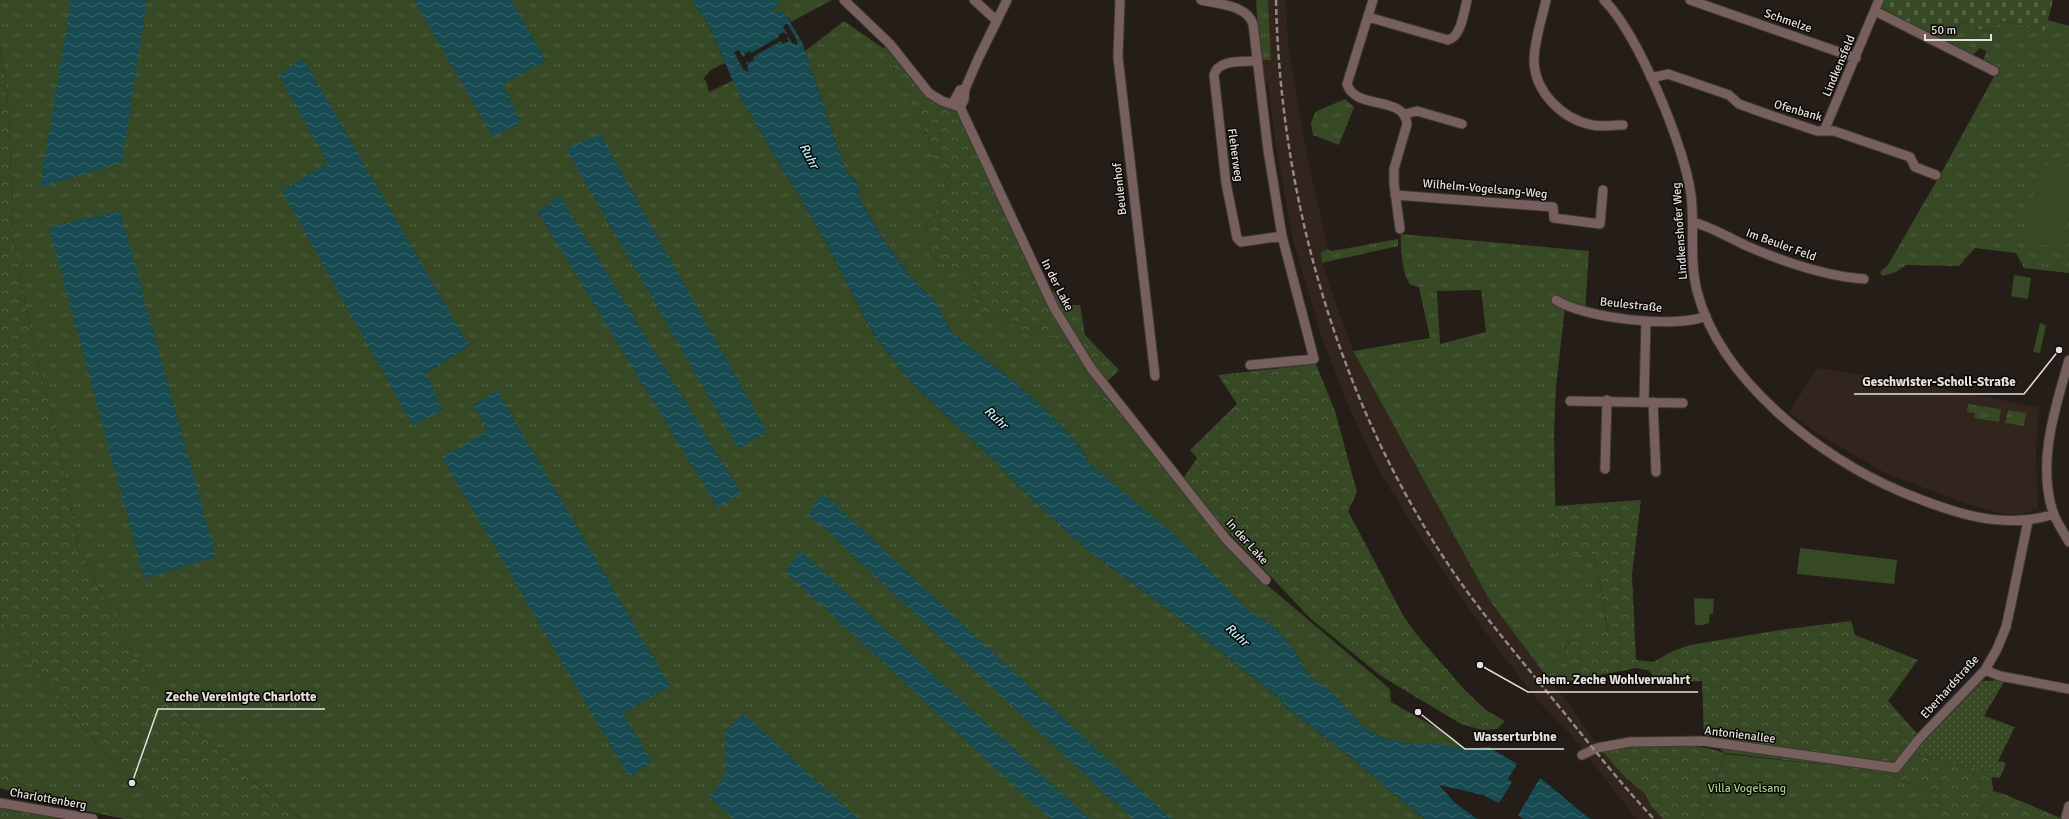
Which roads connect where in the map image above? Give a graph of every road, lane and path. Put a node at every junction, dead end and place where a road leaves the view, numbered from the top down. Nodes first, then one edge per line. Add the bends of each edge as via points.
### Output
1 (844, 0) edge
2 (974, 0) edge
3 (1007, 0) edge
4 (1120, 0) edge
5 (1201, 0) edge
6 (1373, 0) edge
7 (1467, 0) edge
8 (1546, 0) edge
9 (1604, 0) edge
10 (1690, 0) edge
11 (1879, 0) edge
12 (1875, 11) junction
13 (1368, 17) junction
14 (997, 21) junction
15 (1856, 58) junction
16 (1257, 61) junction
17 (1994, 71) dead end
18 (1651, 78) junction
19 (956, 105) junction
20 (1405, 114) junction
21 (1462, 124) dead end
22 (1623, 125) dead end
23 (1824, 131) junction
24 (1936, 175) dead end
25 (1603, 190) dead end
26 (1395, 195) junction
27 (1693, 222) junction
28 (1400, 229) dead end
29 (1282, 236) junction
30 (1864, 279) dead end
31 (1556, 300) dead end
32 (1706, 316) junction
33 (1646, 321) junction
34 (2069, 360) edge
35 (1250, 365) dead end
36 (1155, 376) dead end
37 (1608, 400) junction
38 (1570, 401) dead end
39 (1649, 402) junction
40 (1683, 403) dead end
41 (1605, 468) dead end
42 (1656, 472) dead end
43 (2054, 514) junction
44 (2028, 521) junction
45 (2069, 542) edge
46 (1266, 580) dead end
47 (1985, 670) junction
48 (2069, 689) edge
49 (1582, 755) dead end
50 (1896, 768) joint
51 (0, 803) edge
52 (2069, 806) edge
53 (2066, 817) dead end
54 (93, 819) edge

1 - 19 street via 890,44 930,93 942,101
2 - 14 street
3 - 14 street
4 - 36 street, Beulenhof via 1118,57
5 - 16 street via 1246,12 1251,18
6 - 13 street
7 - 13 street via 1457,34 1448,40
8 - 22 street via 1535,50 1535,70 1541,88 1553,104 1582,122 1603,126
9 - 18 street, Lindkenshofer Weg via 1629,34
10 - 15 street, Schmelze
11 - 12 street, Lindkensfeld
12 - 15 street, Lindkensfeld
12 - 17 street
13 - 20 street via 1348,79 1348,89 1357,96 1398,109
14 - 19 street via 965,88 964,100
15 - 23 street, Lindkensfeld
16 - 29 street
16 - 29 street, Fleherweg via 1223,64 1214,73 1226,183 1239,241 1245,243
18 - 23 street, Ofenbank via 1668,74 1729,95 1739,104 1817,131
18 - 27 street, Lindkenshofer Weg via 1684,161 1690,186
19 - 46 street, In der Lake via 1047,294 1090,368 1226,539
20 - 21 street via 1417,111
20 - 26 street via 1407,124 1394,169
23 - 24 street, Ofenbank via 1834,131 1910,157 1915,167
25 - 26 street, Wilhelm-Vogelsang-Weg via 1600,224 1554,218 1553,207
26 - 28 street
27 - 30 street, Im Beuler Feld via 1776,258 1828,274
27 - 32 street, Lindkenshofer Weg via 1693,270 1696,288
29 - 35 street via 1314,359
31 - 33 street, Beulestraße via 1565,306 1585,312
32 - 33 street, Beulestraße via 1684,321
32 - 44 street, Lindkenshofer Weg via 1733,361 1761,396 1795,428 1833,455 1891,487 1936,505 1996,521
33 - 39 street
34 - 43 street via 2054,413 2048,449 2048,478
37 - 38 street
37 - 39 street
37 - 41 street
39 - 40 street
39 - 42 street
43 - 44 street, Lindkenshofer Weg
43 - 45 street
44 - 47 street, Eberhardstraße via 2006,627 1997,650
47 - 48 street via 2000,676
47 - 50 street, Eberhardstraße via 1919,739
49 - 50 street, Antonienallee via 1597,748 1630,742 1703,741
51 - 54 street, Charlottenberg
52 - 53 street

